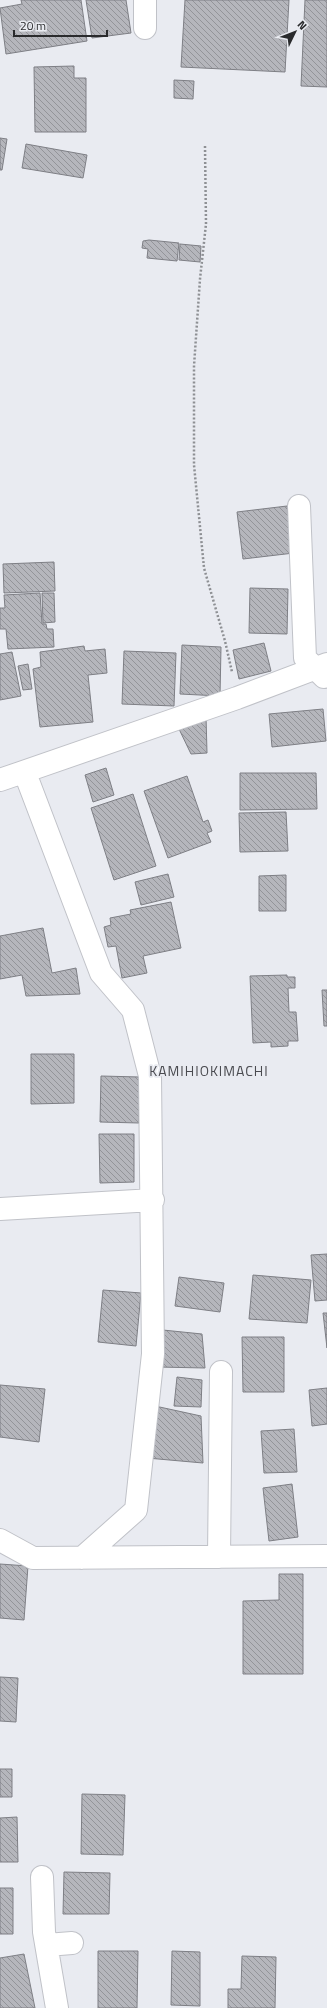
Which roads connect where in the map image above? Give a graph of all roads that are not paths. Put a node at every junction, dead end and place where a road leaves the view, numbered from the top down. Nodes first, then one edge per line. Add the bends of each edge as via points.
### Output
1 (145, 0) edge
2 (145, 28) dead end
3 (299, 506) dead end
4 (324, 671) edge
5 (25, 773) junction
6 (0, 780) edge
7 (153, 1200) junction
8 (0, 1209) edge
9 (221, 1372) dead end
10 (0, 1540) edge
11 (327, 1556) edge
12 (219, 1557) junction
13 (82, 1558) junction
14 (42, 1877) dead end
15 (72, 1944) dead end
16 (47, 1945) junction
17 (57, 2008) edge

1 - 2 street
3 - 4 street via 305,658
4 - 5 street via 237,698
5 - 6 street
5 - 7 street via 101,973 133,1010 150,1076
7 - 8 street
7 - 13 street via 153,1354 136,1510
9 - 12 street
10 - 13 street via 33,1558
11 - 12 street
12 - 13 street
14 - 16 street
15 - 16 street
16 - 17 street

